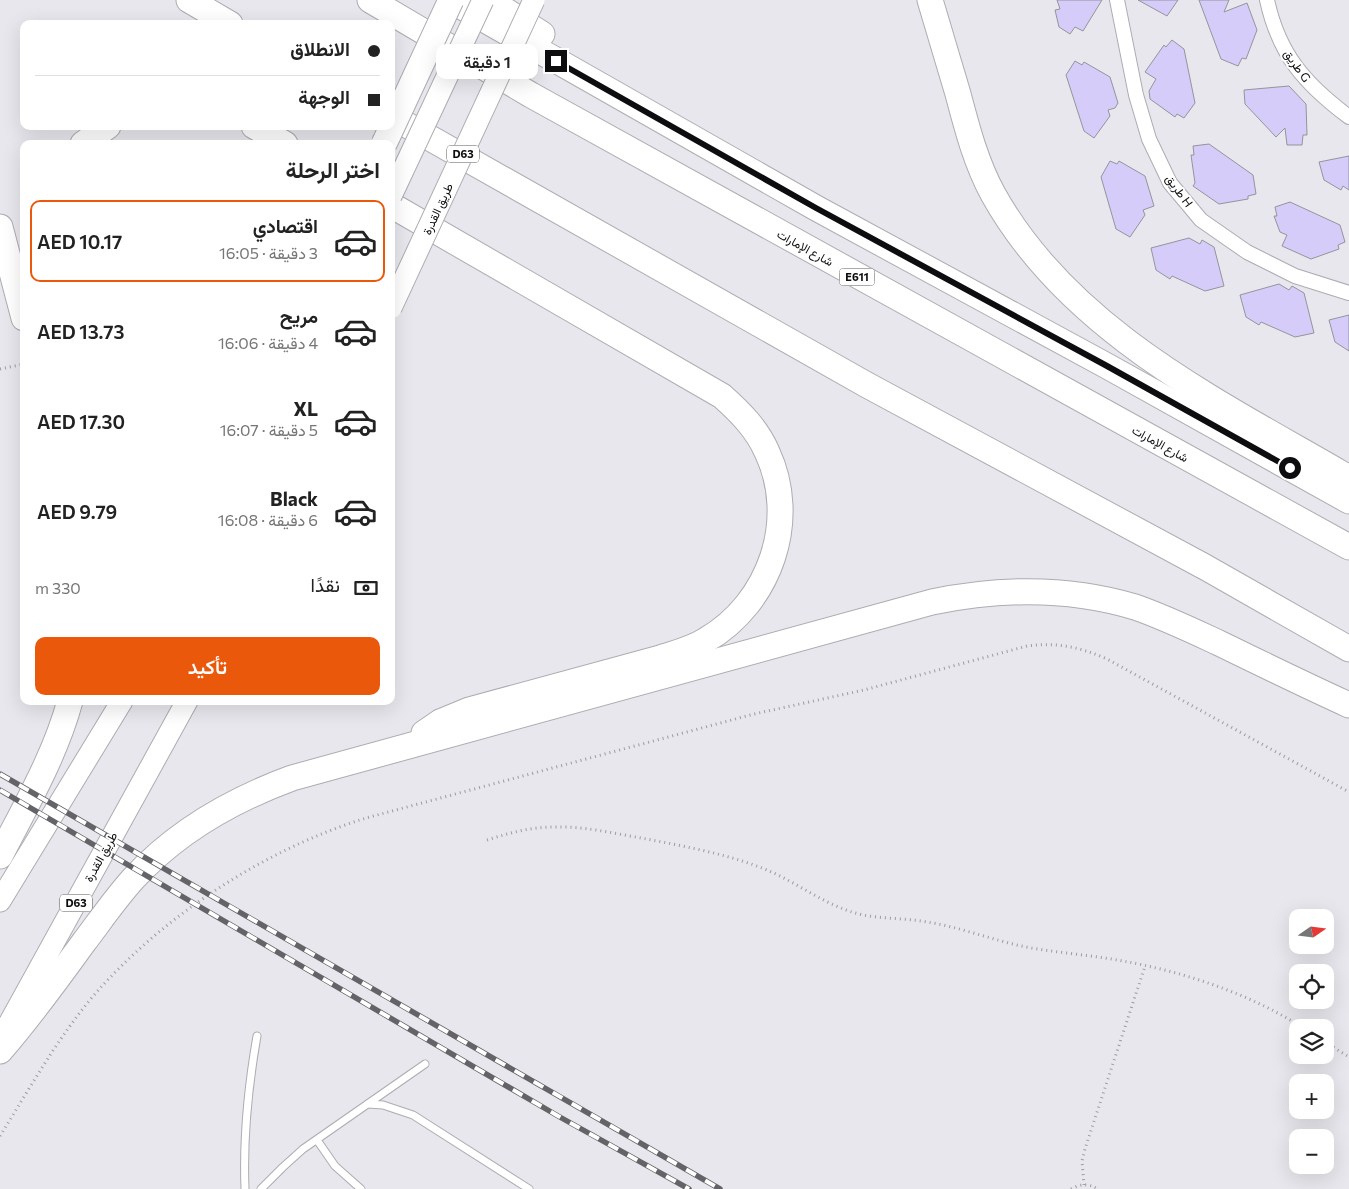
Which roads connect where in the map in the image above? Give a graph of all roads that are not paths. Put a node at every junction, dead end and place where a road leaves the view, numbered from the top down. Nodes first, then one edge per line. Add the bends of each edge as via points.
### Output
1 (189, 0) edge
2 (370, 0) edge
3 (450, 0) edge
4 (483, 0) edge
5 (489, 0) edge
6 (534, 0) edge
7 (930, 0) edge
8 (1117, 0) edge
9 (1267, 0) edge
10 (223, 20) edge
11 (1349, 117) edge
12 (395, 118) edge
13 (395, 120) edge
14 (102, 130) edge
15 (261, 130) edge
16 (89, 140) edge
17 (278, 140) edge
18 (395, 187) edge
19 (395, 207) edge
20 (816, 208) junction
21 (0, 228) edge
22 (1349, 294) edge
23 (395, 299) edge
24 (20, 303) edge
25 (1349, 478) edge
26 (1349, 501) edge
27 (1349, 548) edge
28 (1349, 649) edge
29 (69, 705) edge
30 (120, 705) edge
31 (185, 705) edge
32 (1349, 705) edge
33 (406, 747) junction
34 (0, 856) edge
35 (0, 901) edge
36 (257, 1036) dead end
37 (0, 1040) edge
38 (0, 1051) edge
39 (425, 1064) dead end
40 (367, 1104) junction
41 (317, 1140) junction
42 (245, 1189) edge
43 (262, 1189) edge
44 (362, 1189) edge
45 (529, 1189) edge

1 - 10 highway
2 - 27 highway, شارع الإمارات / E611 via 530,96
3 - 13 highway, bridge
3 - 20 highway
4 - 18 main road, bridge
5 - 20 highway via 554,42 762,159
6 - 23 main road, طريق القدرة / D63, bridge
7 - 25 highway via 972,144 983,171 993,194 1042,264 1111,330 1155,362
8 - 22 street, طريق H via 1136,95 1149,139 1170,183 1201,220 1247,252 1295,276
9 - 11 street, طريق G via 1276,32 1289,59 1307,82
12 - 28 highway via 867,384
14 - 16 highway
15 - 17 highway
19 - 33 highway via 722,396 756,431 768,452 780,499 776,546 758,591 743,611 705,641 660,658 469,710 440,722
20 - 26 highway
21 - 24 highway
29 - 34 highway via 44,772
30 - 35 main road
31 - 37 main road, طريق القدرة / D63
32 - 33 highway via 1166,618 1134,607 1068,593 1000,592 932,602
33 - 38 highway via 267,787 218,811 174,842 153,859 116,899
36 - 42 lane via 247,1104
39 - 40 lane
40 - 41 lane
40 - 45 lane via 383,1105 413,1115
41 - 43 lane via 282,1167
41 - 44 lane via 335,1166

